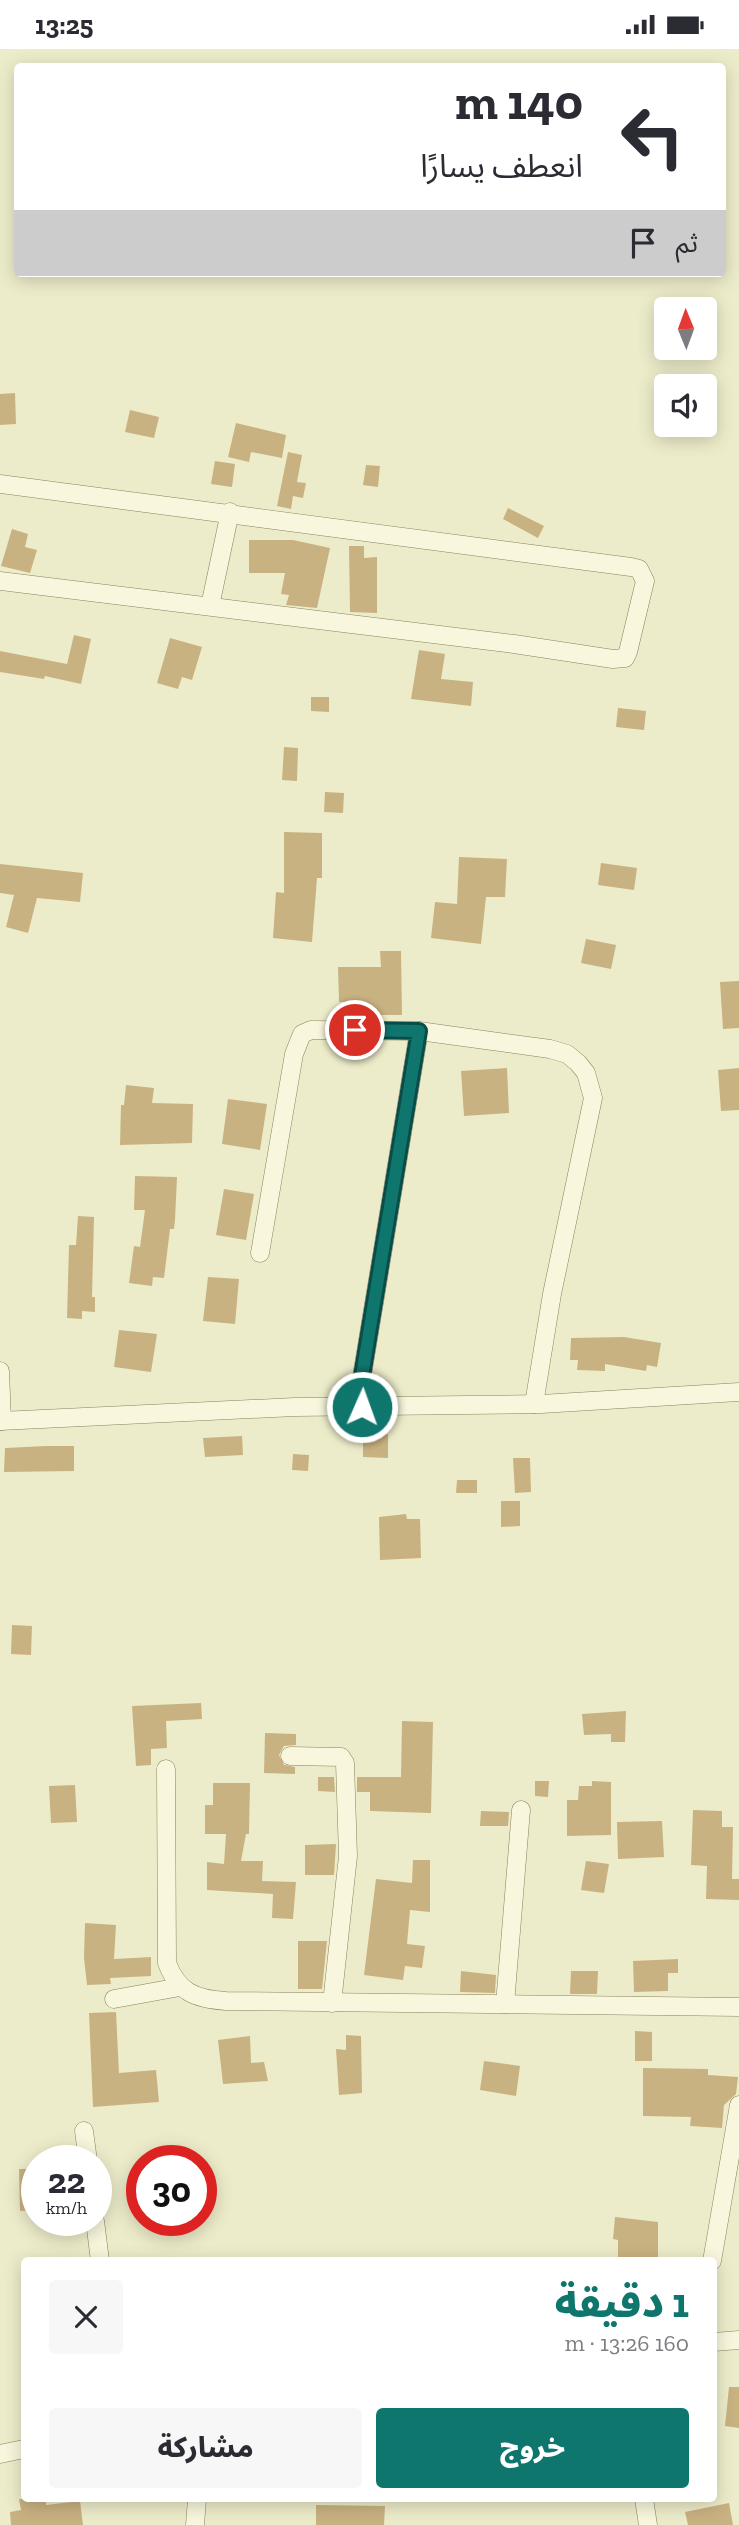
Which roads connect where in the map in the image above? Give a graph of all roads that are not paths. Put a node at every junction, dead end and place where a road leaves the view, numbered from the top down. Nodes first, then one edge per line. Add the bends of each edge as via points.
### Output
1 (0, 484) edge
2 (230, 512) junction
3 (0, 581) edge
4 (210, 606) junction
5 (419, 1031) junction
6 (260, 1253) dead end
7 (0, 1371) edge
8 (739, 1392) edge
9 (534, 1404) junction
10 (362, 1407) junction
11 (1, 1421) edge
12 (289, 1756) dead end
13 (166, 1769) dead end
14 (521, 1810) dead end
15 (180, 1987) junction
16 (114, 1999) dead end
17 (332, 2003) junction
18 (505, 2004) junction
19 (739, 2007) edge
20 (739, 2105) edge
21 (84, 2131) dead end
22 (86, 2145) edge
23 (97, 2236) edge
24 (100, 2257) edge
25 (713, 2257) edge
26 (739, 2340) edge
27 (717, 2342) edge
28 (21, 2450) edge
29 (0, 2453) edge
30 (197, 2502) edge
31 (644, 2502) edge
32 (195, 2525) edge
33 (648, 2525) edge

1 - 2 street
2 - 4 street
2 - 4 street via 631,567 639,569 645,581 628,652 625,658 613,659
3 - 4 street
5 - 6 street via 311,1030 302,1034 294,1055
5 - 9 street via 519,1042 567,1054 586,1073 592,1087 592,1113 552,1294
5 - 10 street via 360,1388
7 - 11 street
8 - 9 street
9 - 10 street
10 - 11 street
12 - 17 street via 334,1756 345,1762 348,1856
13 - 15 street via 165,1938 167,1963
14 - 18 street
15 - 16 street
15 - 17 street via 209,2000
17 - 18 street
18 - 19 street
20 - 25 street
21 - 22 street
23 - 24 street
26 - 27 street
28 - 29 street
30 - 32 street
31 - 33 street

